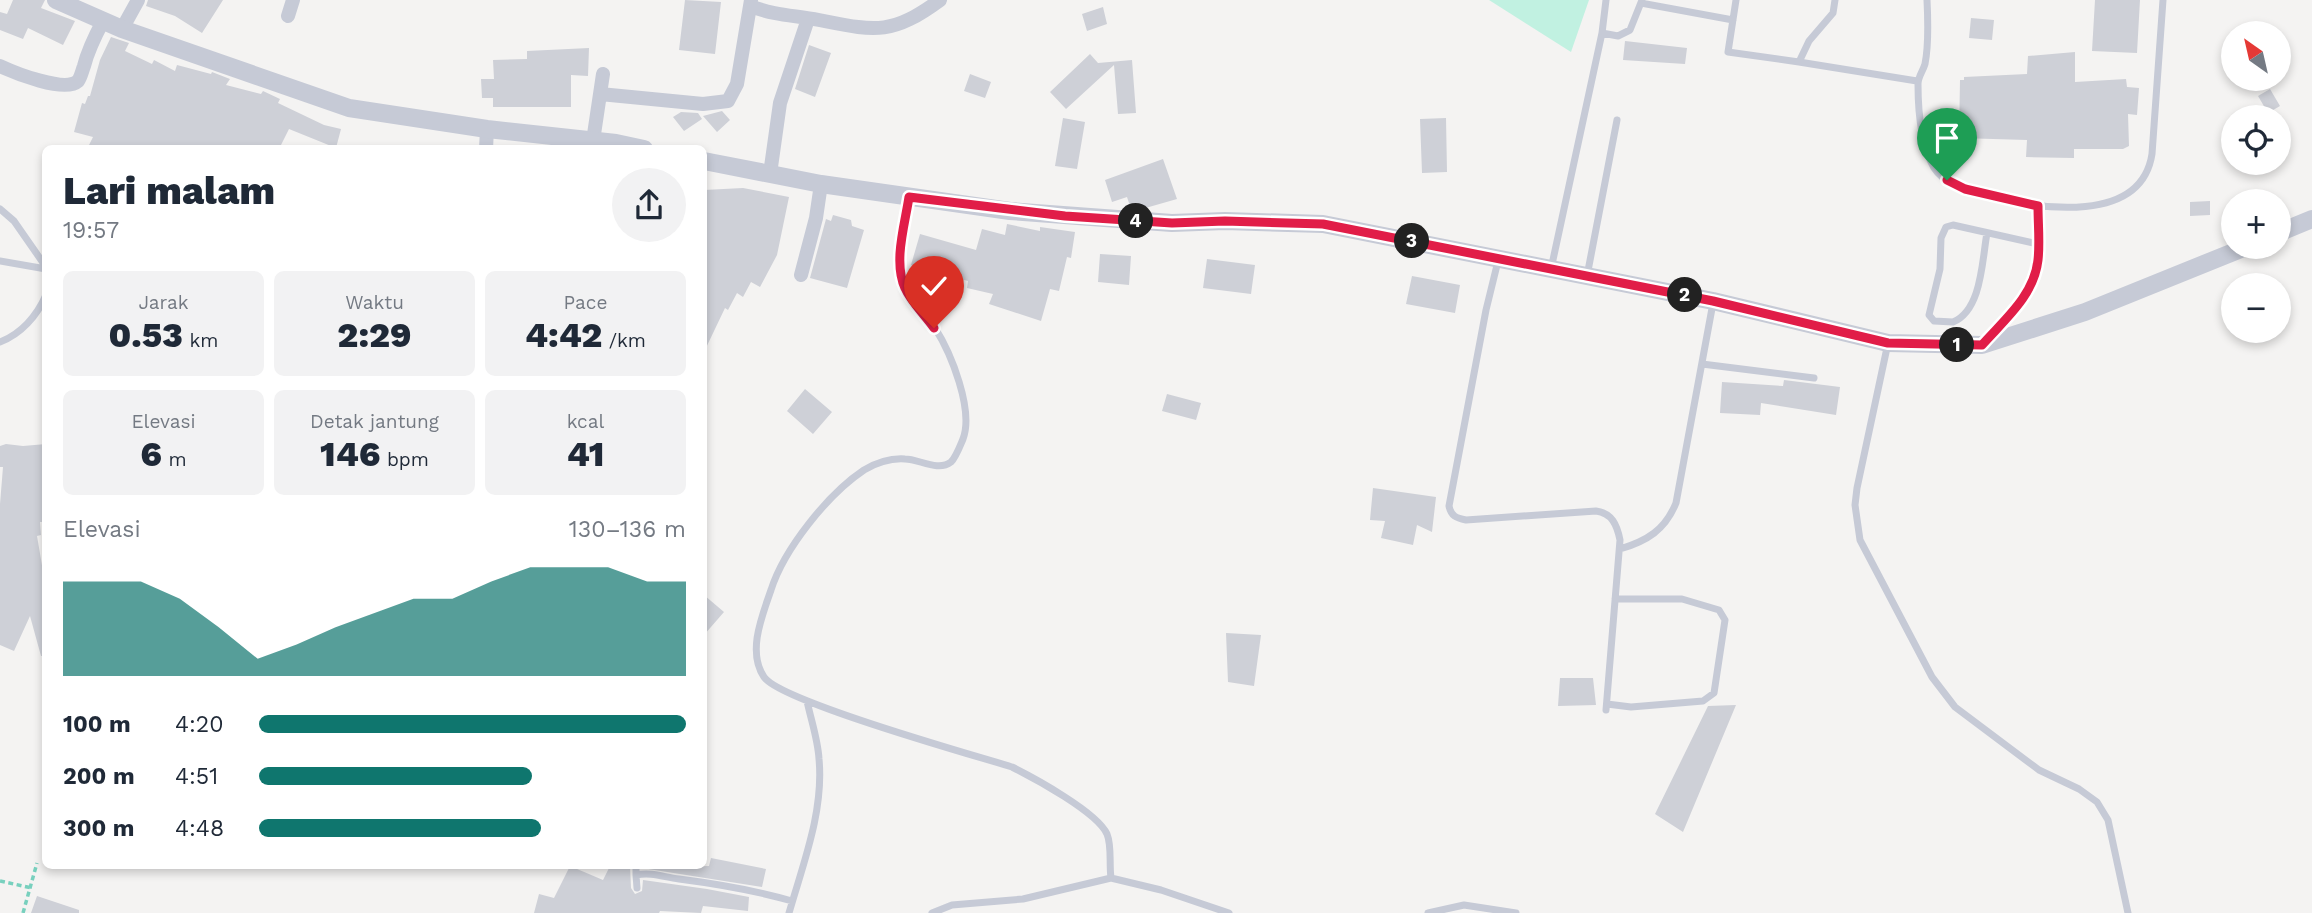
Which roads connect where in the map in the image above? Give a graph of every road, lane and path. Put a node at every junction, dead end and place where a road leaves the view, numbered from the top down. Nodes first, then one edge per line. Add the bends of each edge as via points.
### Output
1 (56, 0) edge
2 (138, 0) edge
3 (293, 0) edge
4 (940, 0) edge
5 (1606, 0) edge
6 (1736, 0) edge
7 (1835, 0) edge
8 (1927, 0) edge
9 (2163, 0) edge
10 (1641, 2) edge
11 (751, 3) edge
12 (288, 16) dead end
13 (808, 19) junction
14 (1733, 20) junction
15 (103, 21) junction
16 (122, 29) junction
17 (1602, 33) junction
18 (1799, 62) junction
19 (0, 66) edge
20 (603, 74) dead end
21 (1917, 81) junction
22 (600, 94) junction
23 (1617, 120) dead end
24 (487, 129) junction
25 (593, 141) junction
26 (486, 145) edge
27 (618, 145) edge
28 (707, 162) edge
29 (770, 174) junction
30 (821, 184) junction
31 (909, 197) junction
32 (2038, 206) junction
33 (0, 209) edge
34 (2312, 219) edge
35 (2291, 228) edge
36 (1987, 233) junction
37 (2038, 244) junction
38 (2221, 257) edge
39 (1499, 260) junction
40 (0, 261) edge
41 (42, 262) edge
42 (42, 267) edge
43 (1550, 270) junction
44 (800, 275) dead end
45 (1587, 277) junction
46 (1713, 301) junction
47 (42, 302) edge
48 (0, 342) edge
49 (1888, 343) junction
50 (1982, 345) junction
51 (1702, 364) junction
52 (1814, 377) dead end
53 (1620, 549) junction
54 (1615, 599) junction
55 (807, 701) junction
56 (37, 863) dead end
57 (636, 871) edge
58 (1111, 878) junction
59 (0, 881) edge
60 (32, 888) junction
61 (637, 888) dead end
62 (792, 901) junction
63 (23, 913) edge
64 (789, 913) edge
65 (932, 913) edge
66 (1229, 913) edge
67 (1428, 913) edge
68 (1516, 913) edge
69 (2128, 913) edge

1 - 15 street
2 - 16 street
3 - 12 street
4 - 13 street via 909,20 884,28 860,29
5 - 17 lane
6 - 14 lane
7 - 18 lane via 1833,13 1809,41
8 - 21 lane via 1925,66
9 - 32 lane via 2147,173 2135,188 2104,203 2073,209
10 - 14 lane
10 - 17 lane via 1630,30 1618,36
11 - 13 street via 775,15
11 - 22 street via 737,84 728,101 703,104
13 - 29 street via 780,103
14 - 18 lane via 1728,52
15 - 16 street
15 - 19 street via 75,83 52,83
16 - 24 street via 349,108
17 - 43 lane
18 - 21 lane
20 - 22 street
21 - 32 lane via 1926,145 1940,176 1965,189
22 - 25 street
23 - 45 lane
24 - 25 street
24 - 26 street
25 - 27 street
28 - 29 street
29 - 30 street
30 - 31 street
30 - 44 street
31 - 39 street via 1065,216 1172,223 1323,224
31 - 55 lane via 901,278 944,343 966,410 964,437 952,461 944,466 905,458 864,470 810,524 780,568 755,652 771,685
32 - 37 lane
33 - 41 lane via 19,226
34 - 35 street
36 - 36 lane via 1954,225 1943,230 1929,315 1934,321 1953,322 1969,309
36 - 37 lane
37 - 50 lane via 2036,270 2025,298
38 - 50 street via 2085,312
39 - 43 street
39 - 53 lane via 1449,500 1451,513 1466,520 1603,512 1616,524
40 - 42 lane
43 - 45 street
45 - 46 street
46 - 49 street
46 - 51 lane
47 - 48 lane via 23,328
49 - 50 street
49 - 69 lane via 1857,488 1856,523 1863,548 1921,659 1955,707 2039,770 2091,796 2104,811
51 - 52 lane
51 - 53 lane via 1672,513 1644,542
53 - 54 lane
54 - 54 lane via 1606,707 1703,701 1714,693 1725,621 1719,610 1682,599
55 - 58 lane via 1034,777 1101,825 1109,838
55 - 62 lane via 819,760 819,787
56 - 60 path
57 - 61 lane
57 - 62 lane
58 - 65 lane via 1023,899 952,905
58 - 66 lane
59 - 60 path
60 - 63 path
62 - 64 lane
67 - 68 lane via 1464,905

